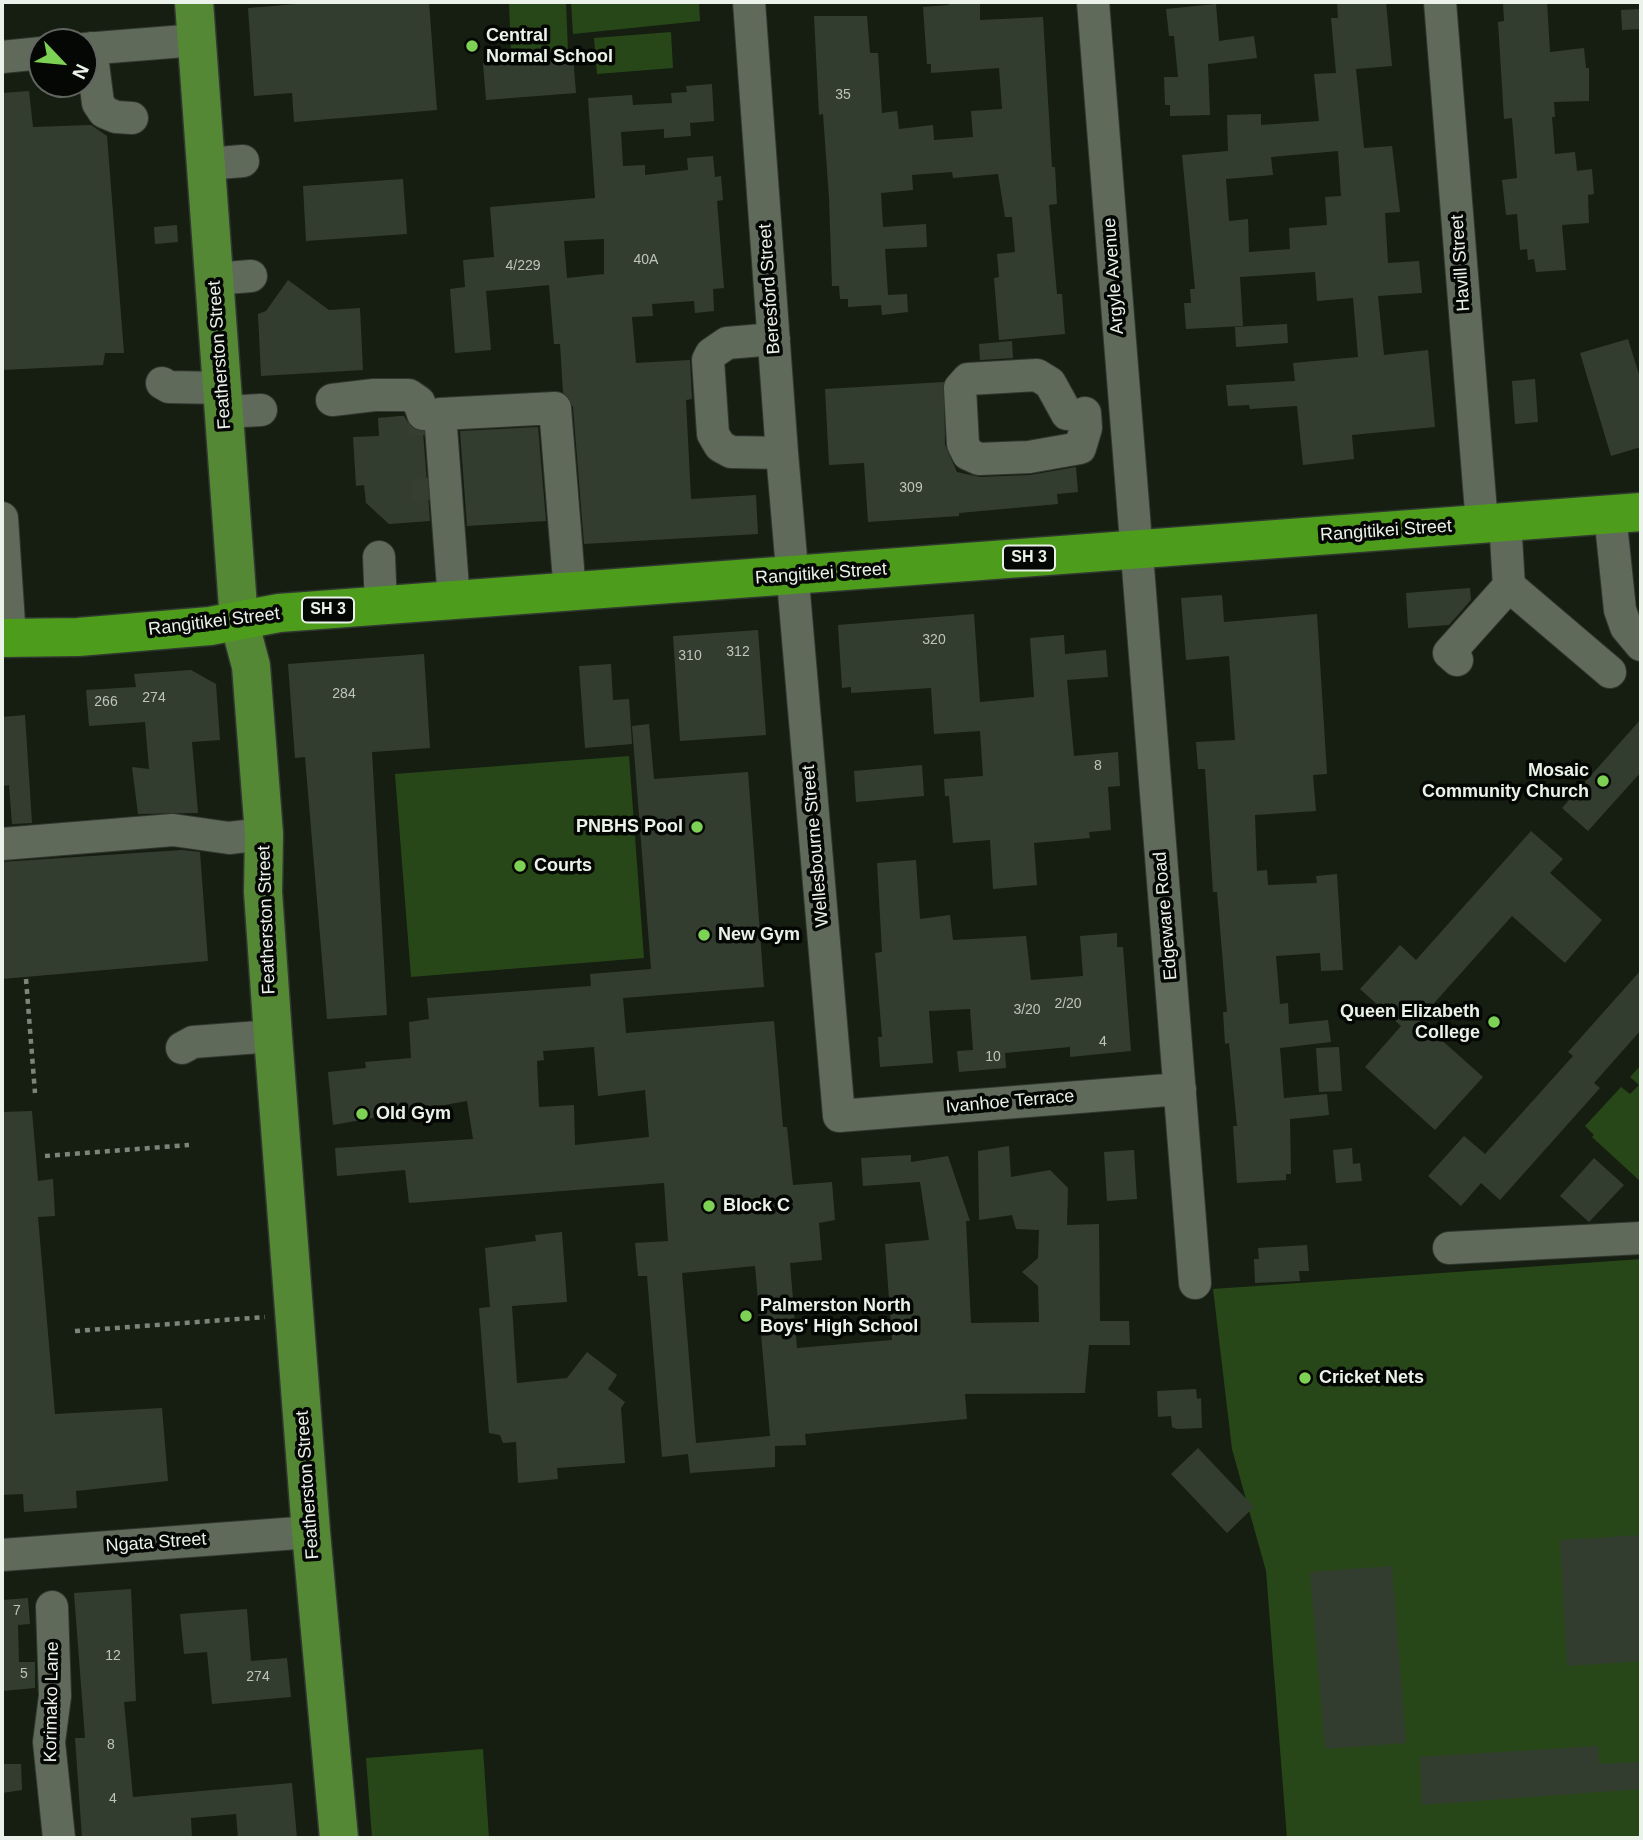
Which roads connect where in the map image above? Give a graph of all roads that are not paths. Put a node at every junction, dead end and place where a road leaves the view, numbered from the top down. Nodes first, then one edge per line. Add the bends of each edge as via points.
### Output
1 (194, 2) edge
2 (749, 2) edge
3 (1093, 2) edge
4 (1440, 2) edge
5 (197, 40) junction
6 (98, 47) edge
7 (28, 54) edge
8 (2, 57) edge
9 (97, 98) edge
10 (132, 118) dead end
11 (774, 339) junction
12 (332, 400) dead end
13 (782, 453) junction
14 (1625, 513) edge
15 (2, 518) edge
16 (1493, 523) junction
17 (1138, 550) junction
18 (379, 557) dead end
19 (793, 576) junction
20 (1508, 586) junction
21 (570, 593) junction
22 (444, 602) junction
23 (381, 606) junction
24 (239, 621) junction
25 (6, 638) edge
26 (1638, 643) edge
27 (1457, 660) dead end
28 (264, 834) junction
29 (2, 844) edge
30 (273, 1036) junction
31 (182, 1048) dead end
32 (1180, 1089) junction
33 (839, 1116) joint
34 (1641, 1238) edge
35 (1449, 1248) dead end
36 (1195, 1283) dead end
37 (311, 1532) junction
38 (2, 1555) edge
39 (51, 1607) dead end
40 (59, 1838) edge
41 (339, 1838) edge

1 - 5 main road, Featherston Street
2 - 11 street, Beresford Street
3 - 17 street, Argyle Avenue
4 - 16 street, Havill Street
5 - 6 street
5 - 24 main road, Featherston Street via 224,162 232,277
7 - 8 street
9 - 10 street via 104,112
11 - 13 street, Beresford Street
11 - 13 street via 727,343 711,354 713,434 720,446 731,452
12 - 22 street via 409,395 419,402
13 - 19 street, Beresford Street
14 - 16 highway, Rangitikei Street / SH 3
14 - 26 street via 1618,599 1626,627
15 - 25 street
16 - 17 highway, Rangitikei Street / SH 3
16 - 20 street, Havill Street
17 - 19 highway, Rangitikei Street / SH 3
17 - 32 street, Edgeware Road
18 - 23 street
19 - 21 highway, Rangitikei Street / SH 3
19 - 33 street, Wellesbourne Street
20 - 26 street via 1607,675
20 - 27 street via 1489,615 1449,653
21 - 22 highway, Rangitikei Street / SH 3
21 - 22 street via 555,408 440,414
22 - 23 highway, Rangitikei Street / SH 3
23 - 24 highway, Rangitikei Street / SH 3 via 279,613
24 - 25 highway, Rangitikei Street / SH 3 via 78,638
24 - 28 main road, Featherston Street via 251,666
28 - 29 street via 229,838 173,830
28 - 30 main road, Featherston Street via 263,892
30 - 31 street via 193,1042
30 - 37 main road, Featherston Street
32 - 33 street, Ivanhoe Terrace
32 - 36 street, Edgeware Road
34 - 35 street
37 - 38 street, Ngata Street
37 - 41 main road, Featherston Street
39 - 40 street, Korimako Lane via 55,1696 49,1742

